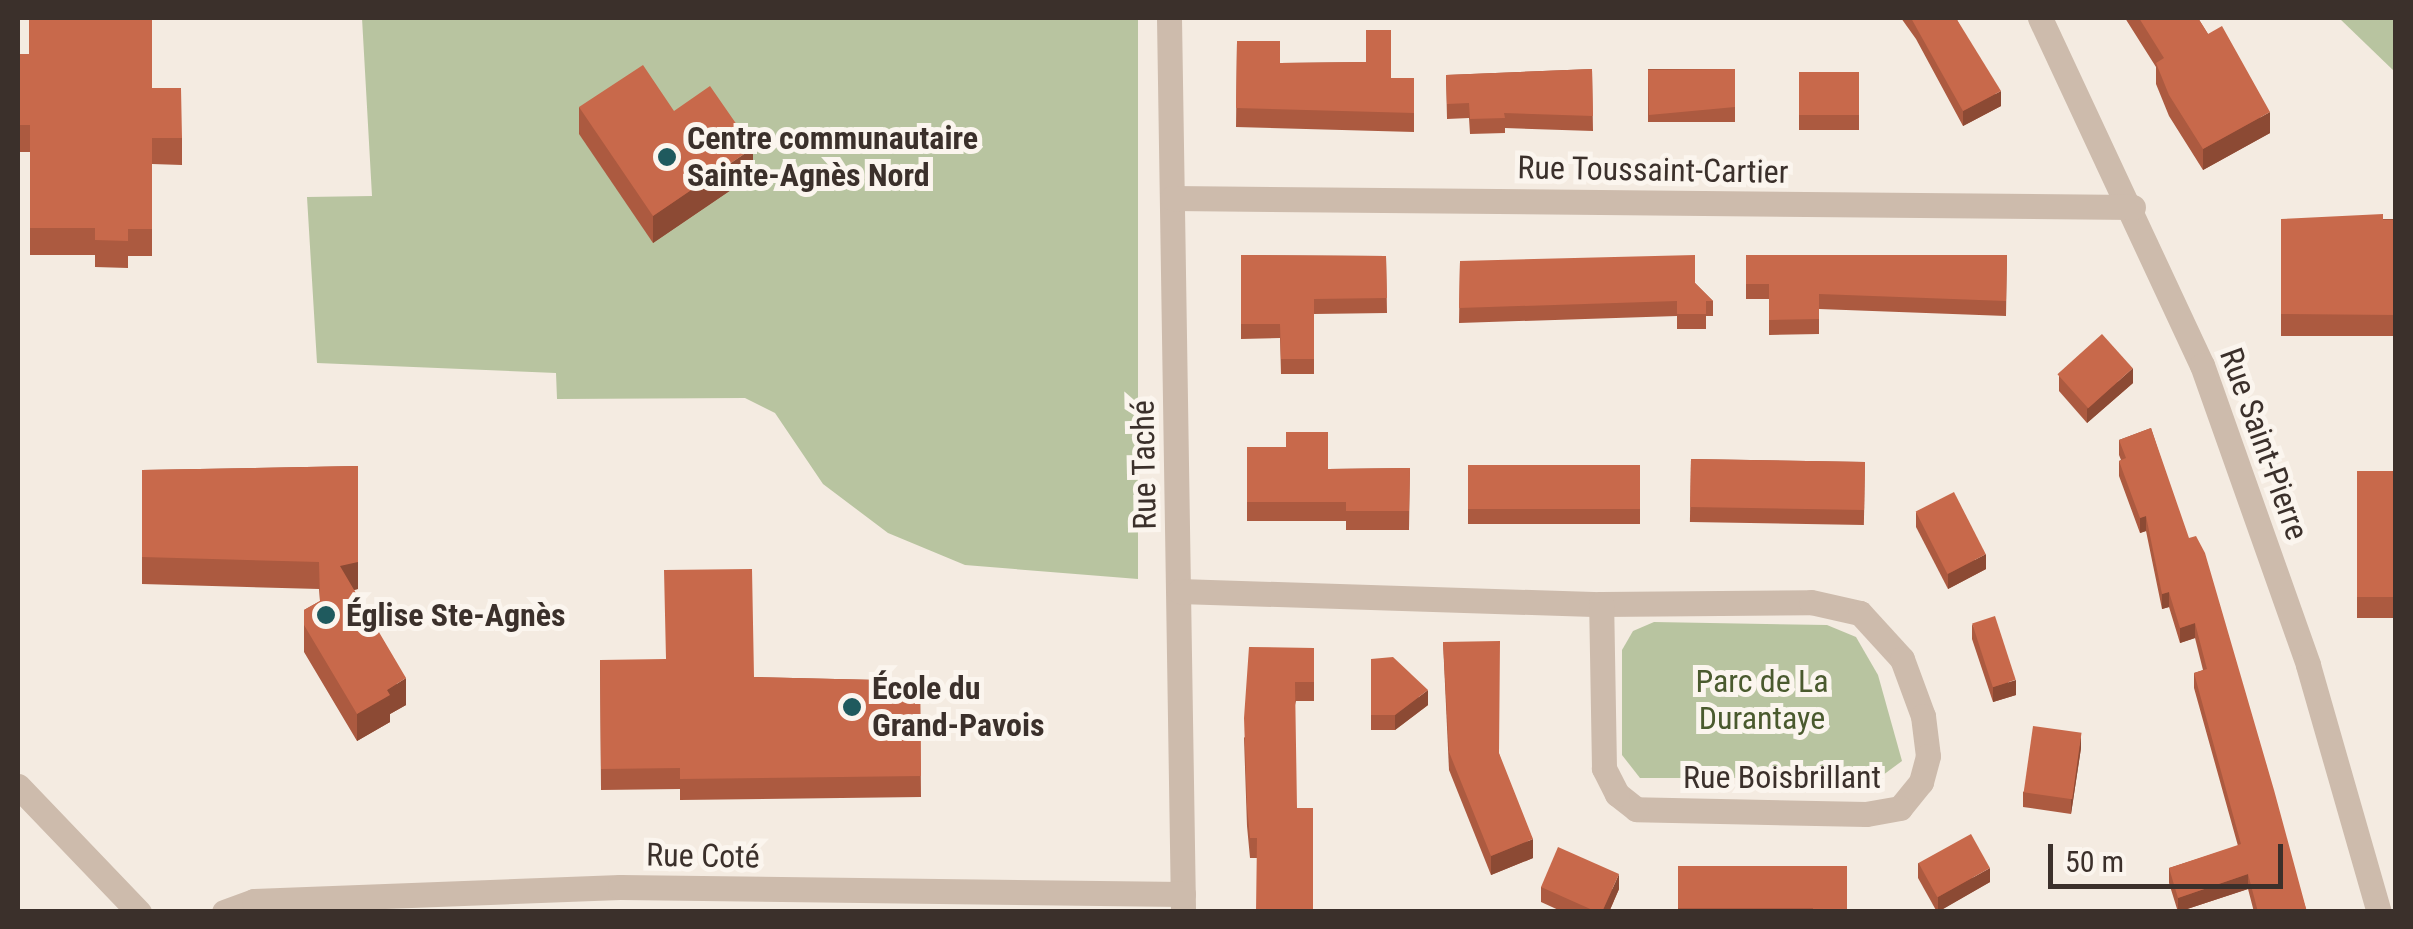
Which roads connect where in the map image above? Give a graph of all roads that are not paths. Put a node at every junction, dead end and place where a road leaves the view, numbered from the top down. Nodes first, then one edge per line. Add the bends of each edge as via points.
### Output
1 (1170, 18) edge
2 (2040, 18) edge
3 (1172, 198) junction
4 (2133, 207) junction
5 (1179, 592) junction
6 (1600, 604) junction
7 (18, 786) edge
8 (1183, 902) edge
9 (139, 912) edge
10 (224, 912) edge
11 (2380, 912) edge

1 - 3 street, Rue Taché
2 - 4 street, Rue Saint-Pierre
3 - 4 street, Rue Toussaint-Cartier
3 - 5 street, Rue Taché
4 - 11 street, Rue Saint-Pierre via 2202,365 2301,646
5 - 6 street, Rue Boisbrillant
5 - 8 street, Rue Taché
6 - 6 street, Rue Boisbrillant via 1604,768 1617,794 1636,809 1866,814 1900,808 1921,782 1928,756 1924,716 1902,659 1860,613 1810,602
7 - 9 street
8 - 10 street, Rue Coté via 620,888 254,901

